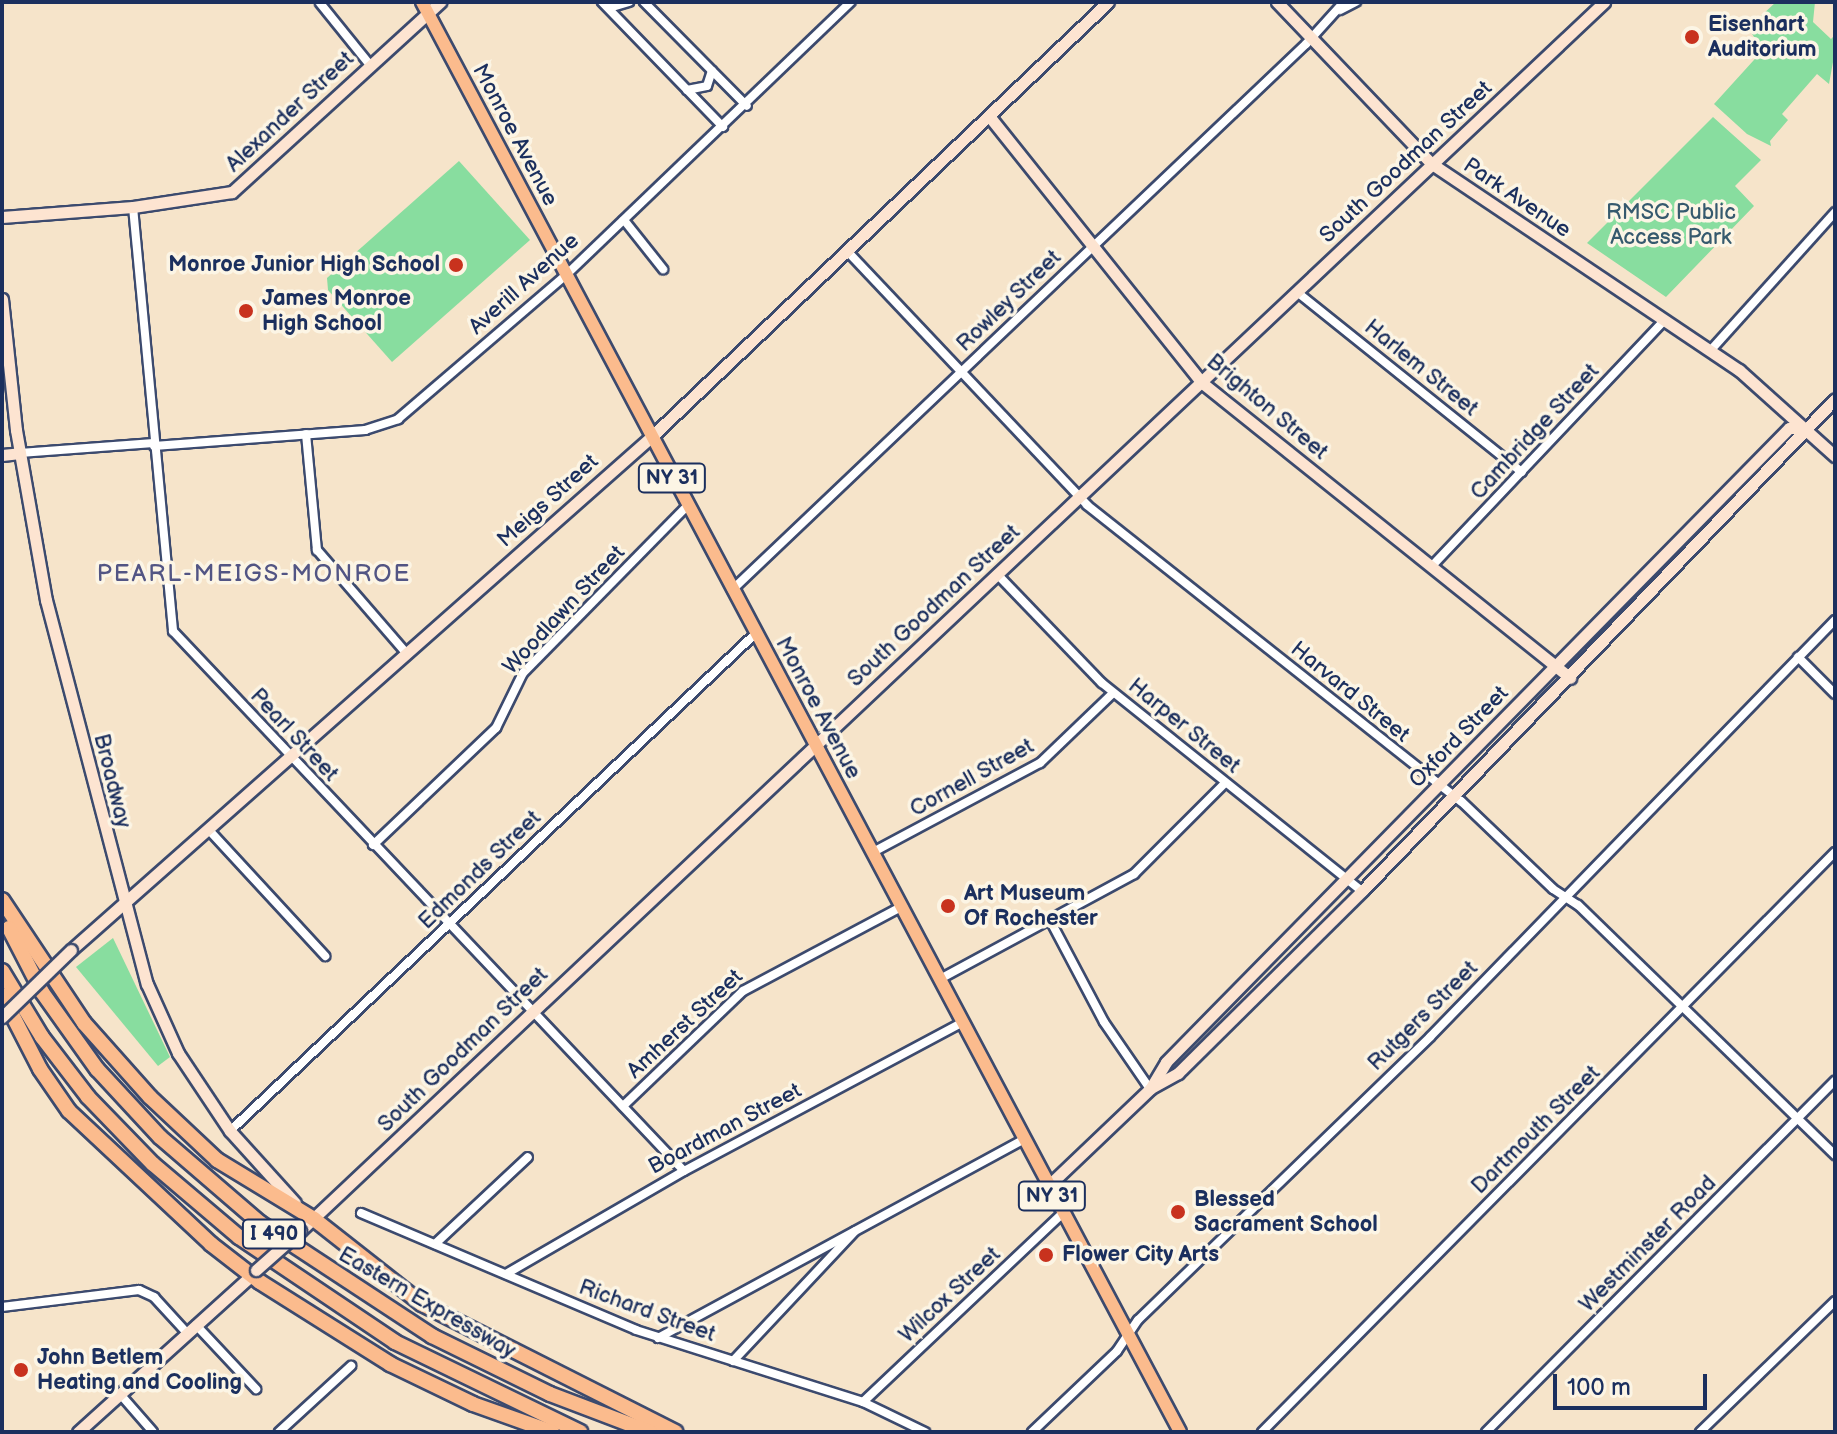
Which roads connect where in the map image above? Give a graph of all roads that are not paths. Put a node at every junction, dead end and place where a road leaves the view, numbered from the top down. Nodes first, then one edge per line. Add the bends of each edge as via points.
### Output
1 (440, 2) edge
2 (629, 2) edge
3 (644, 2) edge
4 (851, 2) edge
5 (1277, 2) edge
6 (1356, 2) edge
7 (1604, 2) edge
8 (320, 3) edge
9 (1105, 3) edge
10 (605, 5) edge
11 (1342, 6) edge
12 (425, 8) edge
13 (1312, 39) junction
14 (370, 65) junction
15 (712, 71) junction
16 (687, 89) junction
17 (747, 106) junction
18 (989, 116) junction
19 (723, 127) junction
20 (1432, 164) junction
21 (133, 207) junction
22 (1835, 212) edge
23 (2, 217) edge
24 (624, 220) junction
25 (1092, 247) junction
26 (848, 252) junction
27 (663, 269) dead end
28 (567, 274) junction
29 (1297, 292) junction
30 (2, 299) edge
31 (1664, 321) junction
32 (1710, 351) junction
33 (960, 372) junction
34 (1201, 382) junction
35 (1835, 399) edge
36 (1805, 428) junction
37 (306, 434) junction
38 (650, 438) junction
39 (154, 444) junction
40 (20, 453) junction
41 (2, 455) edge
42 (1835, 456) edge
43 (1522, 472) junction
44 (1080, 498) junction
45 (687, 506) junction
46 (1431, 567) junction
47 (997, 574) junction
48 (732, 590) junction
49 (1835, 620) edge
50 (755, 634) junction
51 (407, 654) junction
52 (1798, 657) junction
53 (1557, 665) junction
54 (1570, 678) junction
55 (1113, 693) junction
56 (1835, 694) edge
57 (814, 743) junction
58 (290, 758) junction
59 (1225, 783) junction
60 (1440, 785) junction
61 (1455, 796) junction
62 (208, 829) junction
63 (373, 845) junction
64 (875, 851) junction
65 (1835, 852) edge
66 (1348, 879) junction
67 (1362, 891) junction
68 (1566, 896) junction
69 (2, 900) edge
70 (123, 903) junction
71 (903, 906) junction
72 (2, 912) edge
73 (1050, 920) junction
74 (448, 925) junction
75 (325, 956) dead end
76 (2, 971) edge
77 (940, 979) junction
78 (2, 995) edge
79 (1684, 1007) junction
80 (532, 1011) junction
81 (2, 1017) edge
82 (963, 1022) junction
83 (1835, 1081) edge
84 (1150, 1089) junction
85 (623, 1106) junction
86 (1800, 1118) junction
87 (230, 1131) junction
88 (1023, 1140) junction
89 (1835, 1155) edge
90 (528, 1157) dead end
91 (684, 1171) junction
92 (1047, 1187) junction
93 (361, 1213) dead end
94 (1062, 1214) junction
95 (314, 1219) junction
96 (855, 1230) junction
97 (435, 1244) junction
98 (254, 1273) junction
99 (506, 1274) junction
100 (1835, 1301) edge
101 (2, 1307) edge
102 (192, 1329) junction
103 (1128, 1334) junction
104 (658, 1338) junction
105 (733, 1361) junction
106 (351, 1366) dead end
107 (256, 1389) dead end
108 (120, 1394) junction
109 (863, 1402) junction
110 (78, 1432) edge
111 (153, 1432) edge
112 (279, 1432) edge
113 (552, 1432) edge
114 (580, 1432) edge
115 (650, 1432) edge
116 (675, 1432) edge
117 (925, 1432) edge
118 (1032, 1432) edge
119 (1180, 1432) edge
120 (1262, 1432) edge
121 (1486, 1432) edge
122 (1700, 1432) edge

1 - 12 street, Alexander Street
2 - 10 street
3 - 15 street
4 - 17 street, Averill Avenue
5 - 13 street, Park Avenue
6 - 11 street, Rowley Street
7 - 20 street, South Goodman Street
8 - 14 street
9 - 18 street, Meigs Street
10 - 16 street
11 - 13 street, Rowley Street
12 - 14 street, Alexander Street
12 - 28 main road, Monroe Avenue / NY 31
13 - 20 street, Park Avenue
13 - 25 street, Rowley Street
14 - 21 street, Alexander Street via 232,192
15 - 16 street via 707,86
15 - 17 street
16 - 19 street
17 - 19 street, Averill Avenue
18 - 25 street, Brighton Street
18 - 26 street, Meigs Street
19 - 24 street, Averill Avenue
20 - 29 street, South Goodman Street
20 - 31 street, Park Avenue
21 - 23 street, Alexander Street
21 - 39 street, Pearl Street
22 - 32 street
24 - 27 street
24 - 28 street, Averill Avenue
25 - 33 street, Rowley Street
25 - 34 street, Brighton Street
26 - 33 street, Harvard Street
26 - 38 street, Meigs Street
28 - 37 street, Averill Avenue via 390,424
28 - 38 main road, Monroe Avenue / NY 31
29 - 34 street, South Goodman Street
29 - 43 street, Harlem Street
30 - 40 street, Broadway
31 - 32 street, Park Avenue
31 - 43 street, Cambridge Street
32 - 36 street, Park Avenue
33 - 44 street, Harvard Street
33 - 48 street, Rowley Street
34 - 44 street, South Goodman Street
34 - 46 street, Brighton Street
35 - 36 street, Oxford Street
36 - 42 street, Park Avenue
36 - 53 street, Oxford Street via 1789,428
36 - 54 street, Oxford Street via 1801,440
37 - 39 street, Averill Avenue
37 - 51 street via 317,550
38 - 45 main road, Monroe Avenue / NY 31
38 - 51 street, Meigs Street
39 - 40 street, Averill Avenue
39 - 58 street, Pearl Street via 173,631
40 - 41 street, Averill Avenue
40 - 70 street, Broadway via 46,600
43 - 46 street, Cambridge Street
44 - 47 street, South Goodman Street
44 - 60 street, Harvard Street
45 - 48 main road, Monroe Avenue / NY 31
45 - 63 street, Woodlawn Street via 523,673 496,728
46 - 53 street, Brighton Street
47 - 55 street, Harper Street
47 - 57 street, South Goodman Street
48 - 50 main road, Monroe Avenue / NY 31
49 - 52 street, Rutgers Street
50 - 57 main road, Monroe Avenue / NY 31
50 - 74 street, Edmonds Street
51 - 58 street, Meigs Street
52 - 56 street
52 - 68 street, Rutgers Street
53 - 54 street, Brighton Street
53 - 60 street, Oxford Street
54 - 61 street, Oxford Street
55 - 59 street, Harper Street
55 - 64 street, Cornell Street via 1040,763
57 - 64 main road, Monroe Avenue / NY 31
57 - 80 street, South Goodman Street
58 - 62 street, Meigs Street
58 - 63 street, Pearl Street
59 - 66 street, Harper Street
59 - 73 street via 1134,874
60 - 61 street, Harvard Street
60 - 66 street, Oxford Street
61 - 67 street, Oxford Street
61 - 68 street, Harvard Street
62 - 70 street, Meigs Street
62 - 75 street
63 - 74 street, Pearl Street
64 - 71 main road, Monroe Avenue / NY 31
65 - 79 street, Dartmouth Street
66 - 67 street, Harper Street
66 - 84 street, Oxford Street via 1166,1062
67 - 84 street, Oxford Street via 1178,1073
68 - 79 street, Harvard Street
68 - 103 street, Rutgers Street
69 - 95 highway via 61,993 150,1097 229,1170
70 - 81 street, Meigs Street, bridge
70 - 87 street, Broadway via 147,984 178,1053
71 - 77 main road, Monroe Avenue / NY 31
71 - 85 street, Amherst Street via 743,991
72 - 115 highway, Eastern Expressway / I 490 via 42,992 97,1069 160,1137 231,1199 336,1278 432,1336 550,1394
73 - 77 street
73 - 84 street via 1104,1022
74 - 80 street, Pearl Street
74 - 87 street, Edmonds Street
76 - 114 highway, Eastern Expressway / I 490 via 88,1097 153,1164 226,1226 300,1282 395,1342
77 - 82 main road, Monroe Avenue / NY 31
78 - 98 highway via 40,1069 69,1111 158,1198
79 - 86 street, Harvard Street
79 - 120 street, Dartmouth Street
80 - 85 street, Pearl Street
80 - 95 street, South Goodman Street
82 - 88 main road, Monroe Avenue / NY 31
82 - 91 street, Boardman Street
83 - 86 street, Westminster Road
84 - 92 street, Oxford Street
85 - 91 street, Pearl Street
86 - 89 street, Harvard Street
86 - 121 street, Westminster Road
87 - 95 street, Broadway
88 - 92 main road, Monroe Avenue / NY 31
88 - 96 street
90 - 97 street
91 - 99 street, Boardman Street
92 - 94 main road, Monroe Avenue / NY 31
93 - 97 street, Richard Street
94 - 103 main road, Monroe Avenue / NY 31
94 - 109 street, Wilcox Street
95 - 98 street, South Goodman Street, bridge
95 - 116 highway via 422,1304
96 - 104 street
96 - 105 street
97 - 99 street, Richard Street
98 - 102 street, South Goodman Street
98 - 113 highway via 422,1381
99 - 104 street, Richard Street
100 - 122 street
101 - 102 street via 139,1290
102 - 107 street
102 - 108 street, South Goodman Street
103 - 118 street, Rutgers Street via 1117,1351
103 - 119 main road, Monroe Avenue / NY 31
104 - 105 street, Richard Street
105 - 109 street, Richard Street
106 - 112 street
108 - 110 street, South Goodman Street
108 - 111 street
109 - 117 street, Richard Street

